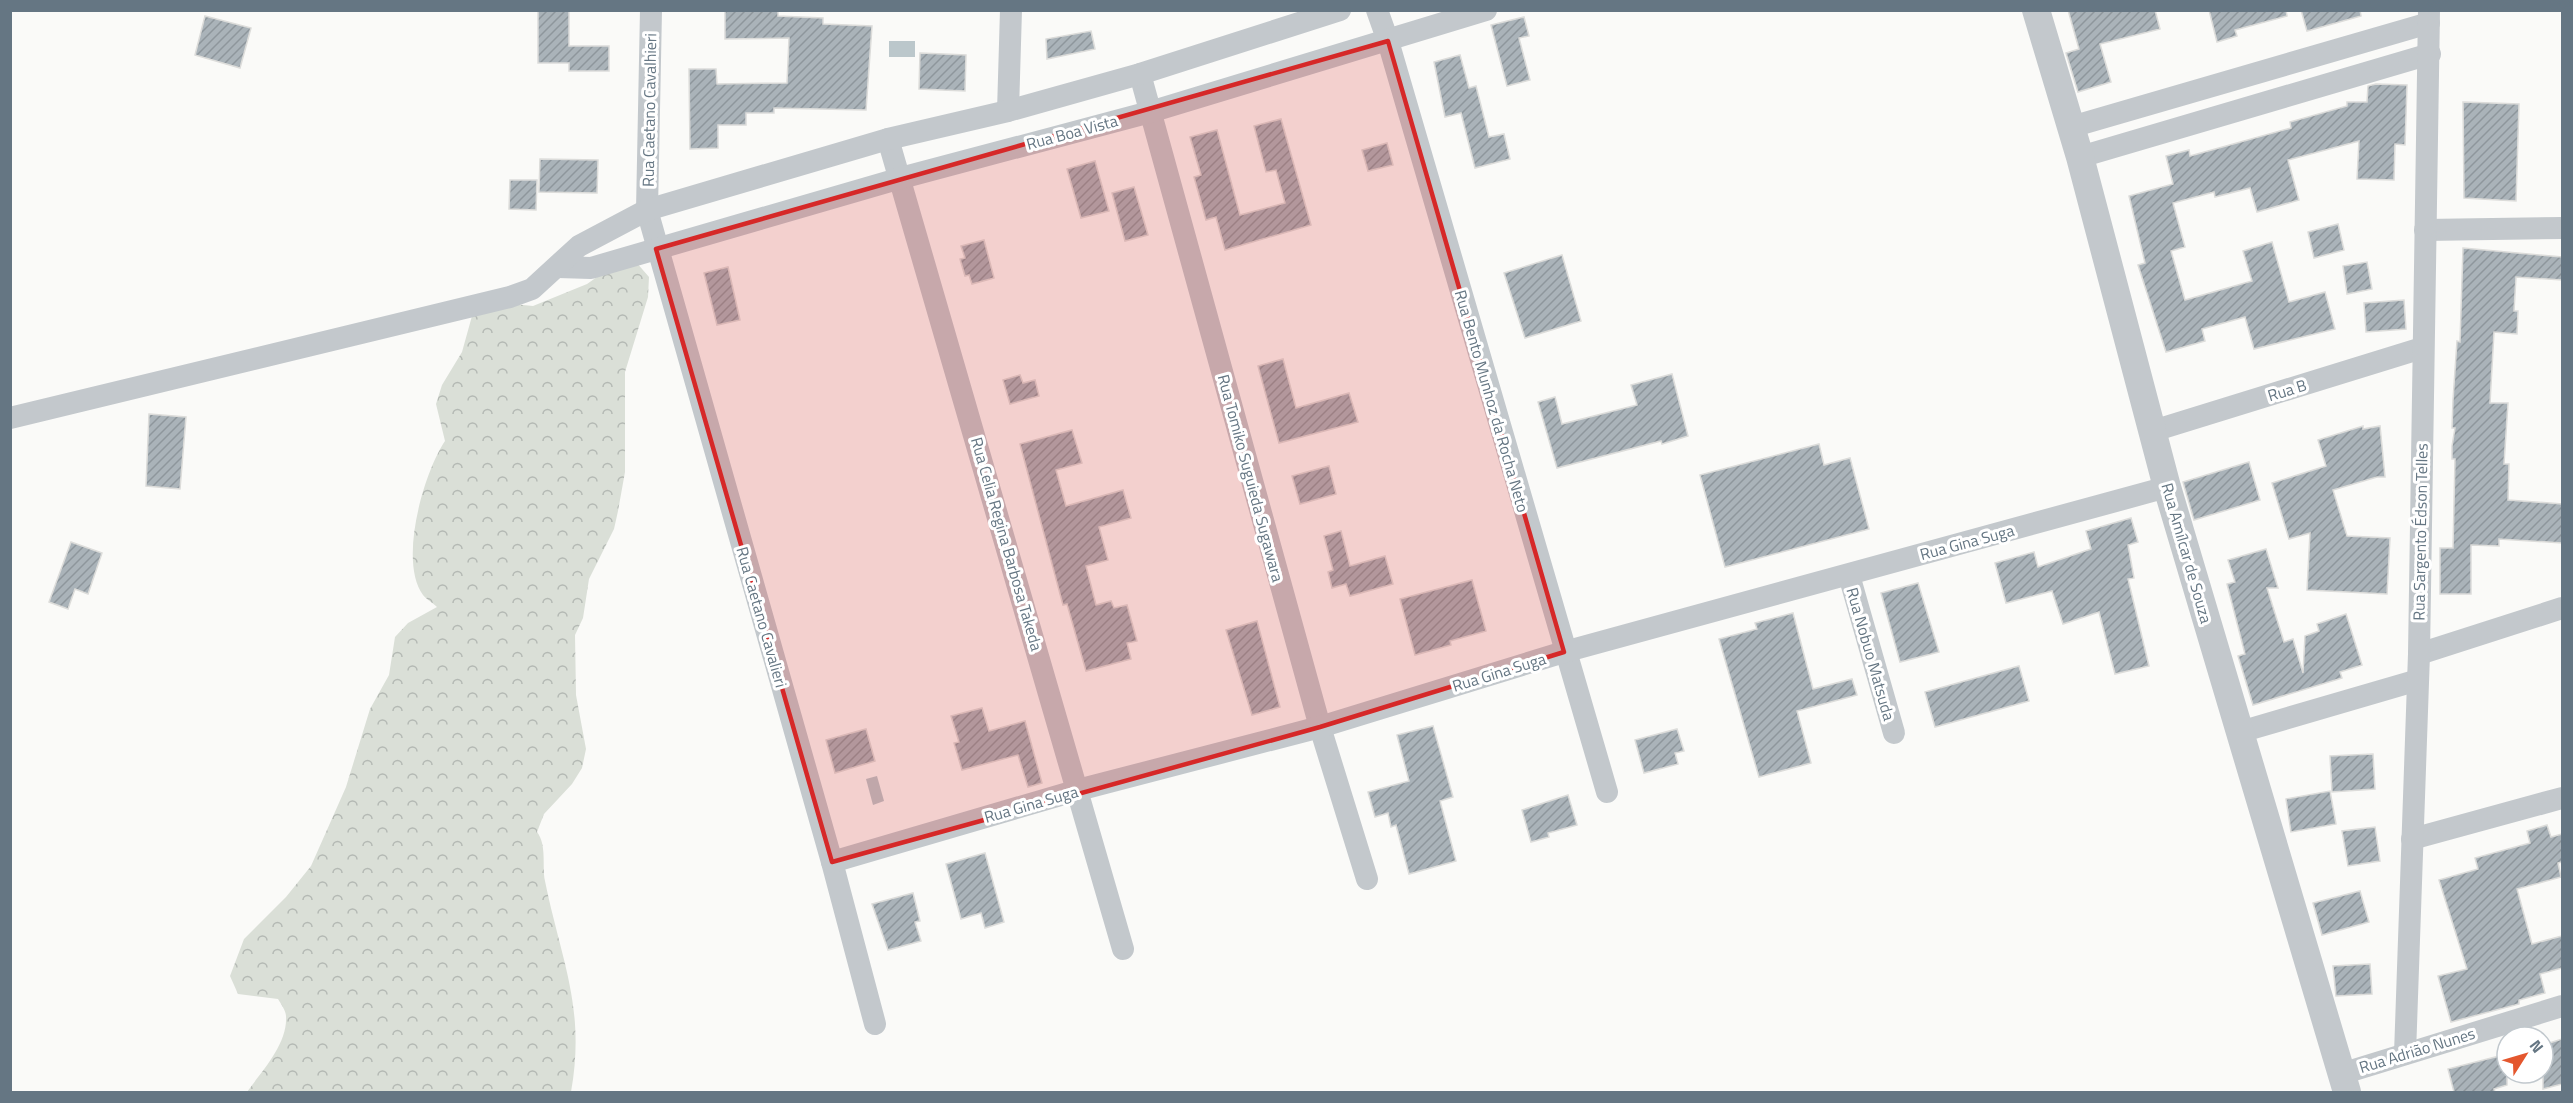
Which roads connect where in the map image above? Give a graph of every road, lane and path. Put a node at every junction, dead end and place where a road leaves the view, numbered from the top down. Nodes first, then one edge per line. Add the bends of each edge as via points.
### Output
1 (651, 10) edge
2 (1011, 10) edge
3 (1340, 10) edge
4 (1377, 10) edge
5 (1486, 10) edge
6 (2036, 10) edge
7 (2429, 17) edge
8 (1388, 41) junction
9 (2430, 54) junction
10 (1140, 74) junction
11 (2221, 83) junction
12 (1008, 111) junction
13 (1150, 112) junction
14 (2230, 112) junction
15 (2071, 127) junction
16 (888, 139) junction
17 (2080, 157) junction
18 (901, 178) junction
19 (647, 210) junction
20 (2562, 228) edge
21 (2426, 230) junction
22 (656, 249) junction
23 (558, 267) junction
24 (2422, 348) junction
25 (10, 418) edge
26 (2153, 431) junction
27 (2167, 487) junction
28 (1849, 575) junction
29 (2562, 608) edge
30 (1564, 652) junction
31 (2419, 654) junction
32 (2418, 680) junction
33 (1320, 727) junction
34 (2240, 732) junction
35 (1894, 733) dead end
36 (1078, 790) junction
37 (1607, 792) dead end
38 (2562, 798) edge
39 (2412, 839) junction
40 (832, 862) junction
41 (1367, 879) dead end
42 (1123, 949) dead end
43 (2562, 1006) edge
44 (875, 1024) dead end
45 (2405, 1053) junction
46 (2344, 1083) edge

1 - 19 street, Rua Caetano Cavalhieri
2 - 12 street
3 - 10 street
4 - 8 street, Rua Bento Munhoz da Rocha Neto
5 - 8 street, Rua Boa Vista
6 - 15 street, Rua Amílcar de Souza
7 - 9 street, Rua Sargento Édson Telles
7 - 11 street
8 - 13 street, Rua Boa Vista
8 - 30 street, Rua Bento Munhoz da Rocha Neto
9 - 14 street
9 - 21 street, Rua Sargento Édson Telles
10 - 12 street
10 - 13 street, Rua Tomiko Suguieda Sugawara
11 - 14 street
11 - 15 street
12 - 16 street
13 - 18 street, Rua Boa Vista
13 - 33 street, Rua Tomiko Suguieda Sugawara
14 - 17 street
15 - 17 street, Rua Amílcar de Souza
16 - 18 street, Rua Celia Regina Barbosa Takeda
16 - 19 street
17 - 26 street, Rua Amílcar de Souza
18 - 22 street, Rua Boa Vista
18 - 36 street, Rua Celia Regina Barbosa Takeda
19 - 22 street, Rua Caetano Cavalieri
19 - 23 street via 579,246
20 - 21 street
21 - 24 street, Rua Sargento Édson Telles
22 - 23 street, Rua Boa Vista via 591,268
22 - 40 street, Rua Caetano Cavalieri
23 - 25 street via 532,289 510,297
24 - 26 street, Rua B
24 - 31 street, Rua Sargento Édson Telles
26 - 27 street, Rua Amílcar de Souza
27 - 28 street, Rua Gina Suga
27 - 34 street, Rua Amílcar de Souza
28 - 30 street, Rua Gina Suga
28 - 35 street, Rua Nobuo Matsuda
29 - 31 street
30 - 33 street, Rua Gina Suga
30 - 37 street, Rua Bento Munhoz da Rocha Neto
31 - 32 street, Rua Sargento Édson Telles
32 - 34 street
32 - 39 street, Rua Sargento Édson Telles
33 - 36 street, Rua Gina Suga
33 - 41 street, Rua Tomiko Suguieda Sugawara
34 - 46 street, Rua Amílcar de Souza
36 - 40 street, Rua Gina Suga
36 - 42 street, Rua Celia Regina Barbosa Takeda
38 - 39 street
39 - 45 street, Rua Sargento Édson Telles
40 - 44 street, Rua Caetano Cavalieri
43 - 45 street, Rua Adrião Nunes
45 - 46 street, Rua Adrião Nunes

